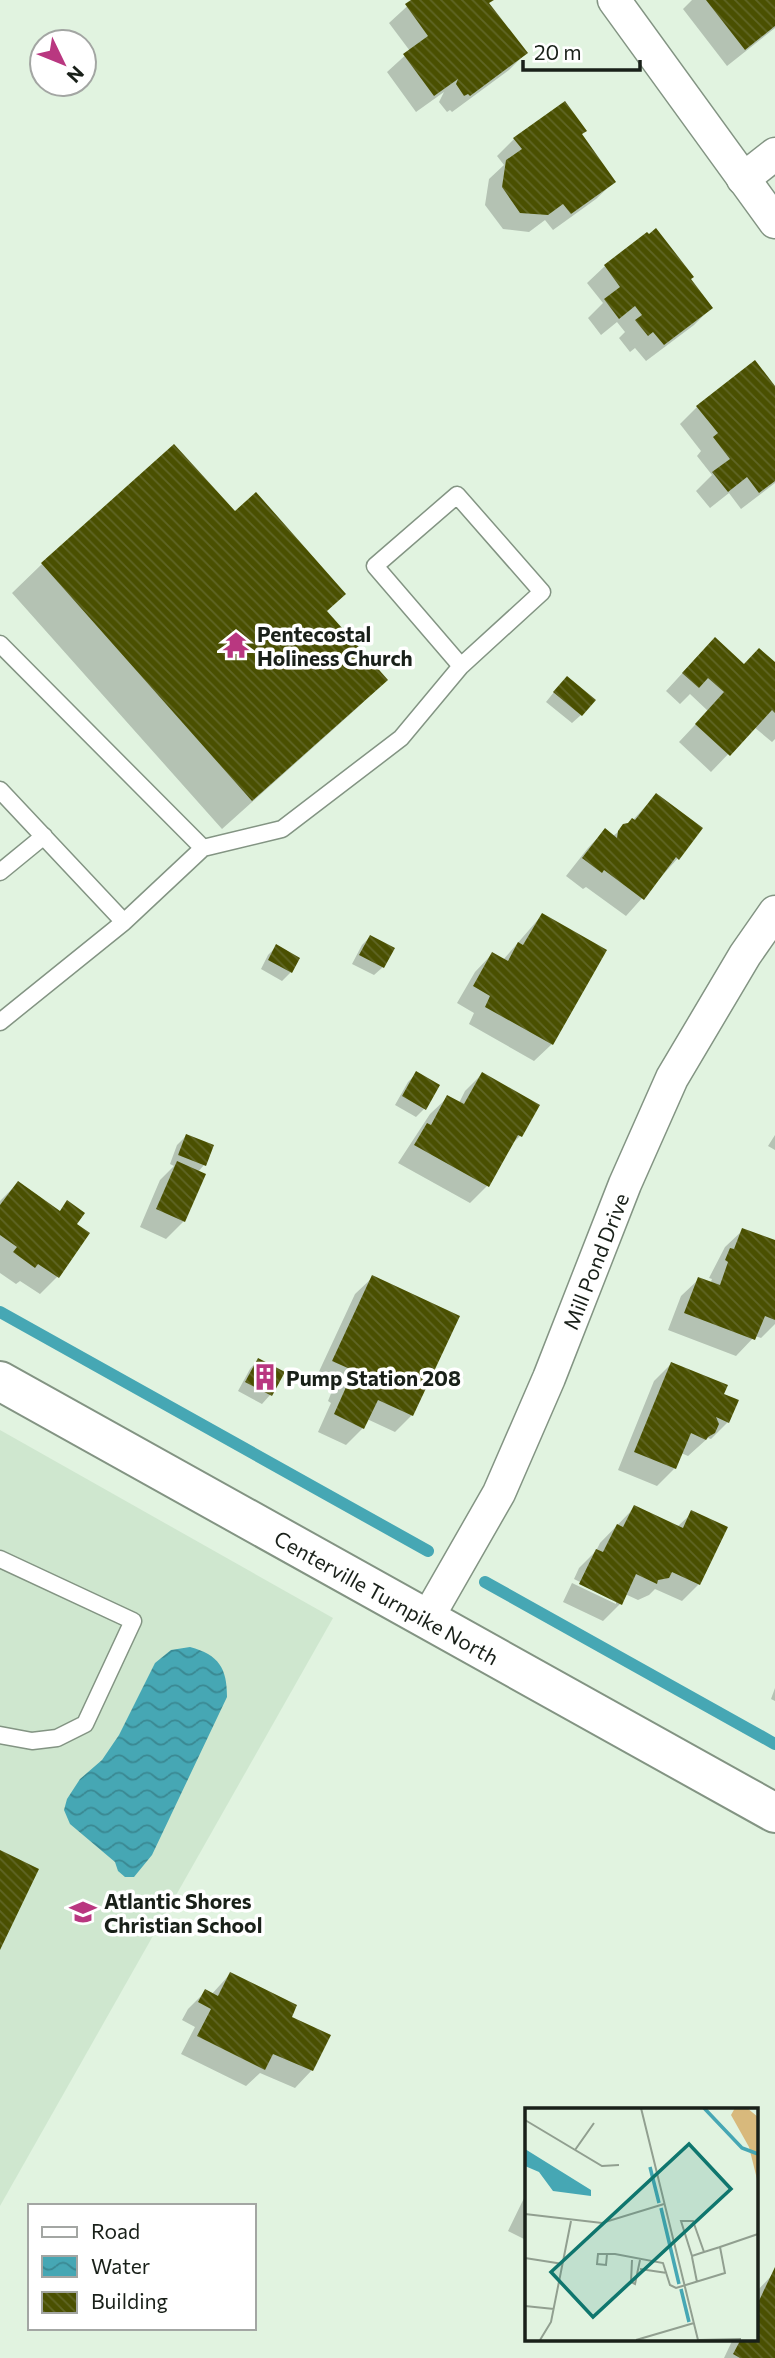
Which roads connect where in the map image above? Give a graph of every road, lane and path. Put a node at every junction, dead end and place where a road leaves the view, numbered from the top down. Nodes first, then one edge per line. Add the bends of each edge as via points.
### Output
1 (614, 0) edge
2 (775, 154) edge
3 (743, 179) junction
4 (775, 222) edge
5 (0, 644) edge
6 (461, 666) junction
7 (0, 790) edge
8 (44, 836) junction
9 (203, 848) junction
10 (0, 872) edge
11 (775, 912) edge
12 (124, 922) junction
13 (0, 1022) edge
14 (0, 1381) edge
15 (0, 1559) edge
16 (428, 1617) junction
17 (0, 1735) edge
18 (775, 1813) edge

1 - 3 street
2 - 3 street
3 - 4 street
5 - 9 lane
6 - 6 lane via 375,566 457,495 542,592
6 - 9 lane via 401,738 282,829
7 - 8 lane
8 - 10 lane
8 - 12 lane
9 - 12 lane
11 - 16 street, Mill Pond Drive via 672,1078 499,1493
12 - 13 lane
14 - 16 main road, Centerville Turnpike North
15 - 17 lane via 132,1621 85,1724 57,1738 32,1741
16 - 18 main road, Centerville Turnpike North

